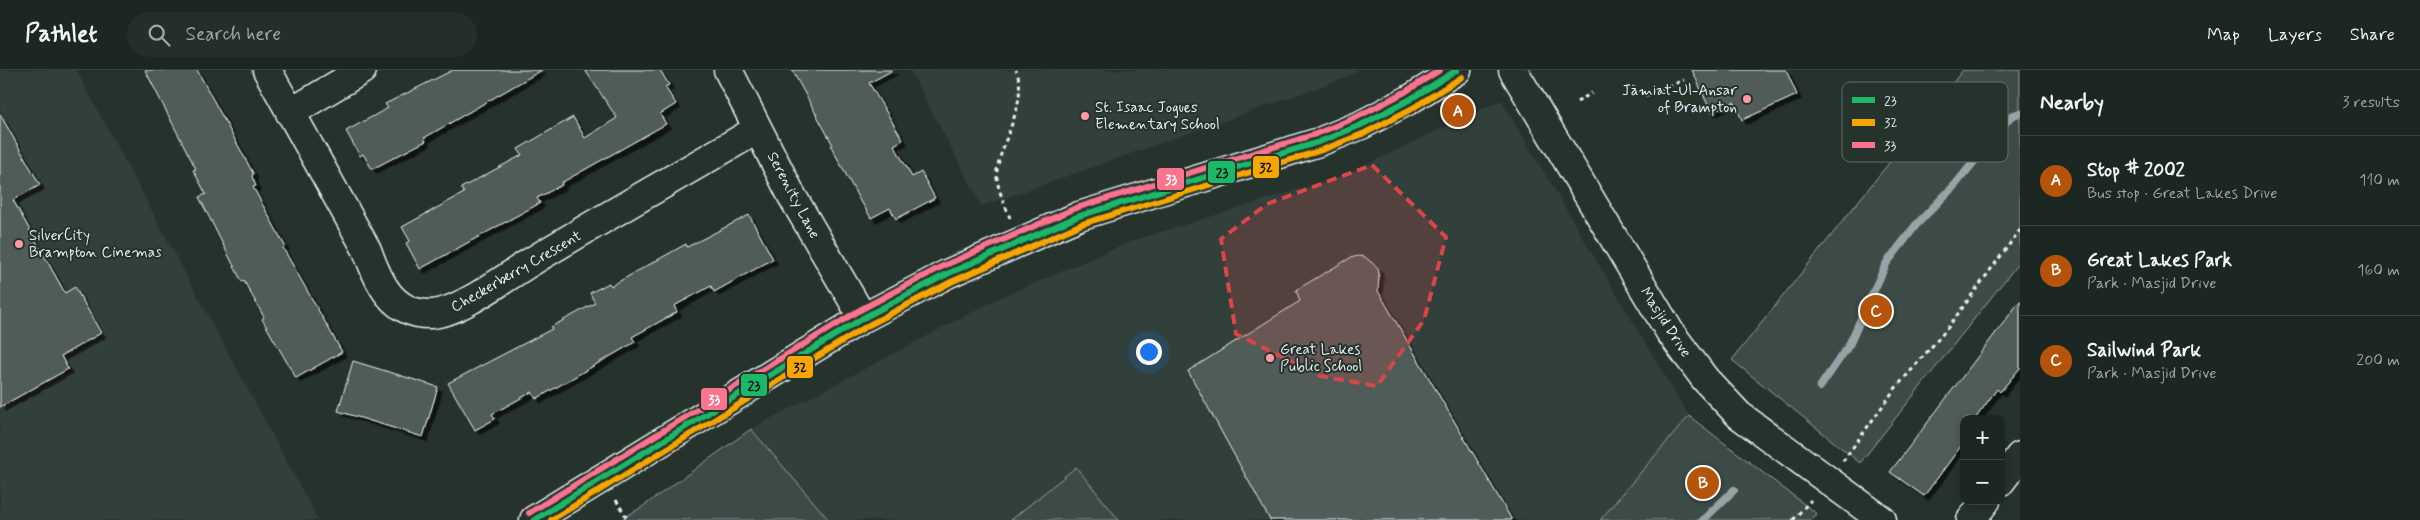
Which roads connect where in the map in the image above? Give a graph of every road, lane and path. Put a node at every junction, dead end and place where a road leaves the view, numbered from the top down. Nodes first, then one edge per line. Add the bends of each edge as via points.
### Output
1 (267, 70) edge
2 (362, 70) edge
3 (728, 70) edge
4 (1016, 70) edge
5 (1457, 70) edge
6 (1513, 70) edge
7 (1684, 80) dead end
8 (1632, 87) dead end
9 (1592, 93) dead end
10 (1577, 102) dead end
11 (290, 113) junction
12 (758, 130) junction
13 (2020, 230) edge
14 (1018, 242) junction
15 (863, 318) junction
16 (2020, 456) edge
17 (1838, 467) dead end
18 (2005, 476) edge
19 (1815, 495) dead end
20 (1983, 505) edge
21 (534, 520) edge
22 (1793, 520) edge
23 (1882, 520) edge
24 (1971, 520) edge

1 - 11 street, Checkerberry Crescent
2 - 11 street
3 - 12 street, Serenity Lane
4 - 14 path via 1020,80 1018,99 996,172
5 - 14 street via 1385,112 1319,142 1079,216
6 - 23 street, Masjid Drive via 1670,332 1705,379 1739,415
7 - 8 path via 1646,95
9 - 10 path
11 - 12 street, Checkerberry Crescent via 367,250 377,278 389,297 408,311 431,314 452,310
12 - 15 street, Serenity Lane
13 - 17 path
14 - 15 street via 947,274
15 - 21 street
16 - 18 street
19 - 22 path
20 - 24 street

